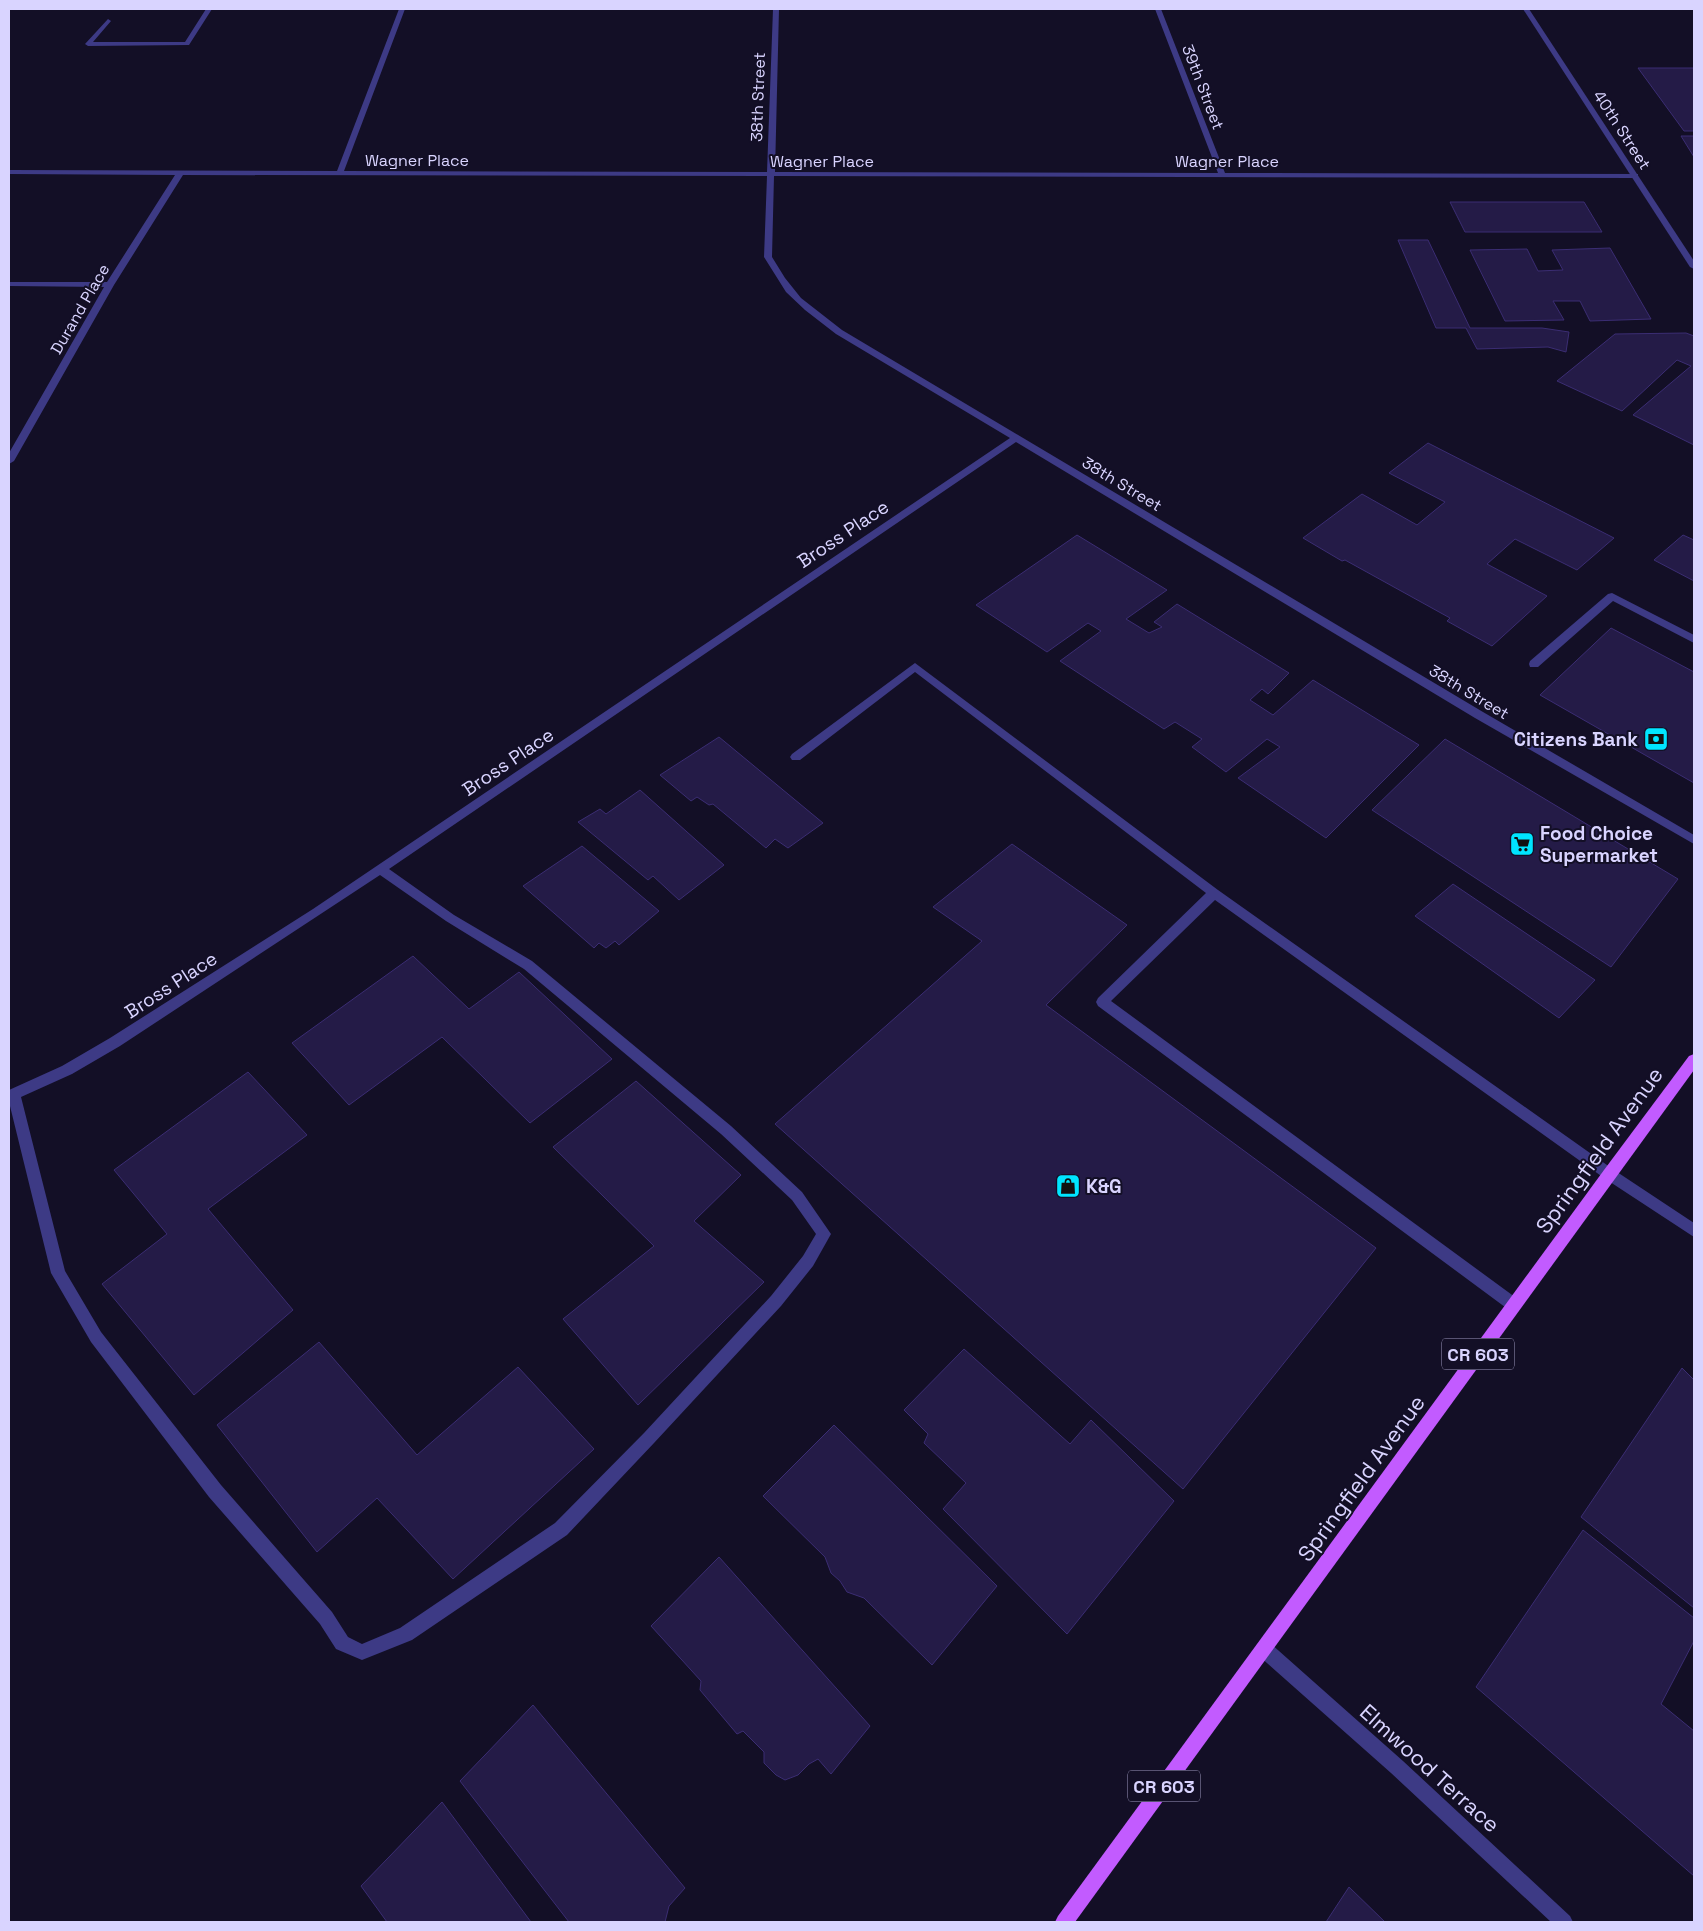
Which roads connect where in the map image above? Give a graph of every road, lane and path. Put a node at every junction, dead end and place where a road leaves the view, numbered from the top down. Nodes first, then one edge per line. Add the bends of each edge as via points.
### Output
1 (209, 9) edge
2 (402, 9) edge
3 (776, 9) edge
4 (1158, 9) edge
5 (1526, 9) edge
6 (108, 21) dead end
7 (9, 172) edge
8 (180, 173) junction
9 (339, 174) junction
10 (1222, 174) junction
11 (770, 175) junction
12 (1635, 176) junction
13 (1694, 267) edge
14 (9, 284) edge
15 (110, 285) junction
16 (1016, 438) junction
17 (9, 461) edge
18 (1694, 640) edge
19 (1534, 664) dead end
20 (796, 757) dead end
21 (1694, 840) edge
22 (381, 870) junction
23 (1214, 893) junction
24 (1694, 1060) edge
25 (11, 1095) edge
26 (1609, 1174) junction
27 (1694, 1231) edge
28 (1514, 1305) junction
29 (1264, 1649) junction
30 (1064, 1922) edge
31 (1564, 1922) edge

1 - 6 street via 187,44 88,44
2 - 9 street
3 - 11 street, 38th Street
4 - 10 street, 39th Street
5 - 12 street, 40th Street
7 - 8 street, Wagner Place
8 - 9 street, Wagner Place
8 - 15 street, Durand Place
9 - 11 street, Wagner Place
10 - 11 street, Wagner Place
10 - 12 street, Wagner Place
11 - 16 street, 38th Street via 768,257 775,273 796,298 839,332
12 - 13 street, 40th Street
14 - 15 street
15 - 17 street, Durand Place
16 - 21 street, 38th Street
16 - 22 street, Bross Place
18 - 19 street via 1612,596
20 - 23 street via 914,667
22 - 25 street, Bross Place via 116,1042 67,1070
22 - 25 street via 450,918 528,965 726,1130 797,1196 824,1234 808,1261 776,1301 562,1529 406,1634 362,1652 342,1643 326,1618 215,1491 96,1337 58,1273
23 - 26 street
23 - 28 street via 1102,1002
24 - 26 main road, Springfield Avenue / CR 603
26 - 27 street
26 - 28 main road, Springfield Avenue / CR 603
28 - 29 main road, Springfield Avenue / CR 603
29 - 30 main road, Springfield Avenue / CR 603
29 - 31 street, Elmwood Terrace

